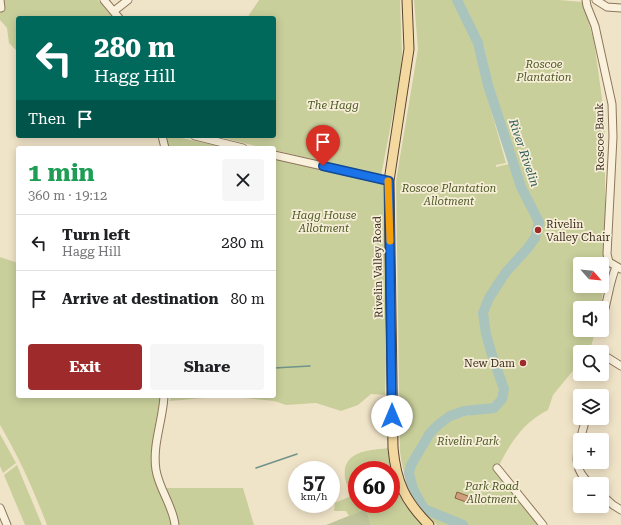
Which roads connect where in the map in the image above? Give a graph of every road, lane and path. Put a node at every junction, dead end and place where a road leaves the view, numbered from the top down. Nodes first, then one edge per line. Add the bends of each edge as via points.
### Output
1 (0, 0) edge
2 (104, 0) edge
3 (128, 0) edge
4 (406, 0) edge
5 (586, 0) edge
6 (596, 0) edge
7 (1, 8) dead end
8 (621, 8) edge
9 (114, 11) junction
10 (118, 16) edge
11 (203, 138) edge
12 (235, 146) edge
13 (276, 155) edge
14 (389, 181) junction
15 (618, 268) edge
16 (609, 292) joint
17 (617, 294) dead end
18 (609, 358) edge
19 (621, 366) edge
20 (164, 398) edge
21 (497, 468) dead end
22 (609, 502) edge
23 (0, 508) edge
24 (621, 510) edge
25 (7, 525) edge
26 (175, 525) edge
27 (429, 525) edge
28 (543, 525) edge

1 - 7 street
2 - 9 street
3 - 9 street
4 - 14 main road, Rivelin Valley Road via 409,49
5 - 15 street, Roscoe Bank via 595,26 612,104 613,137 607,254 609,262
6 - 8 street via 607,7
9 - 10 street
11 - 12 street
13 - 14 street
14 - 27 main road, Rivelin Valley Road via 394,464 401,489 417,514
15 - 16 street via 610,280
16 - 17 street
18 - 19 street
20 - 26 street via 156,449 156,468
21 - 28 street
22 - 24 street
23 - 25 street

